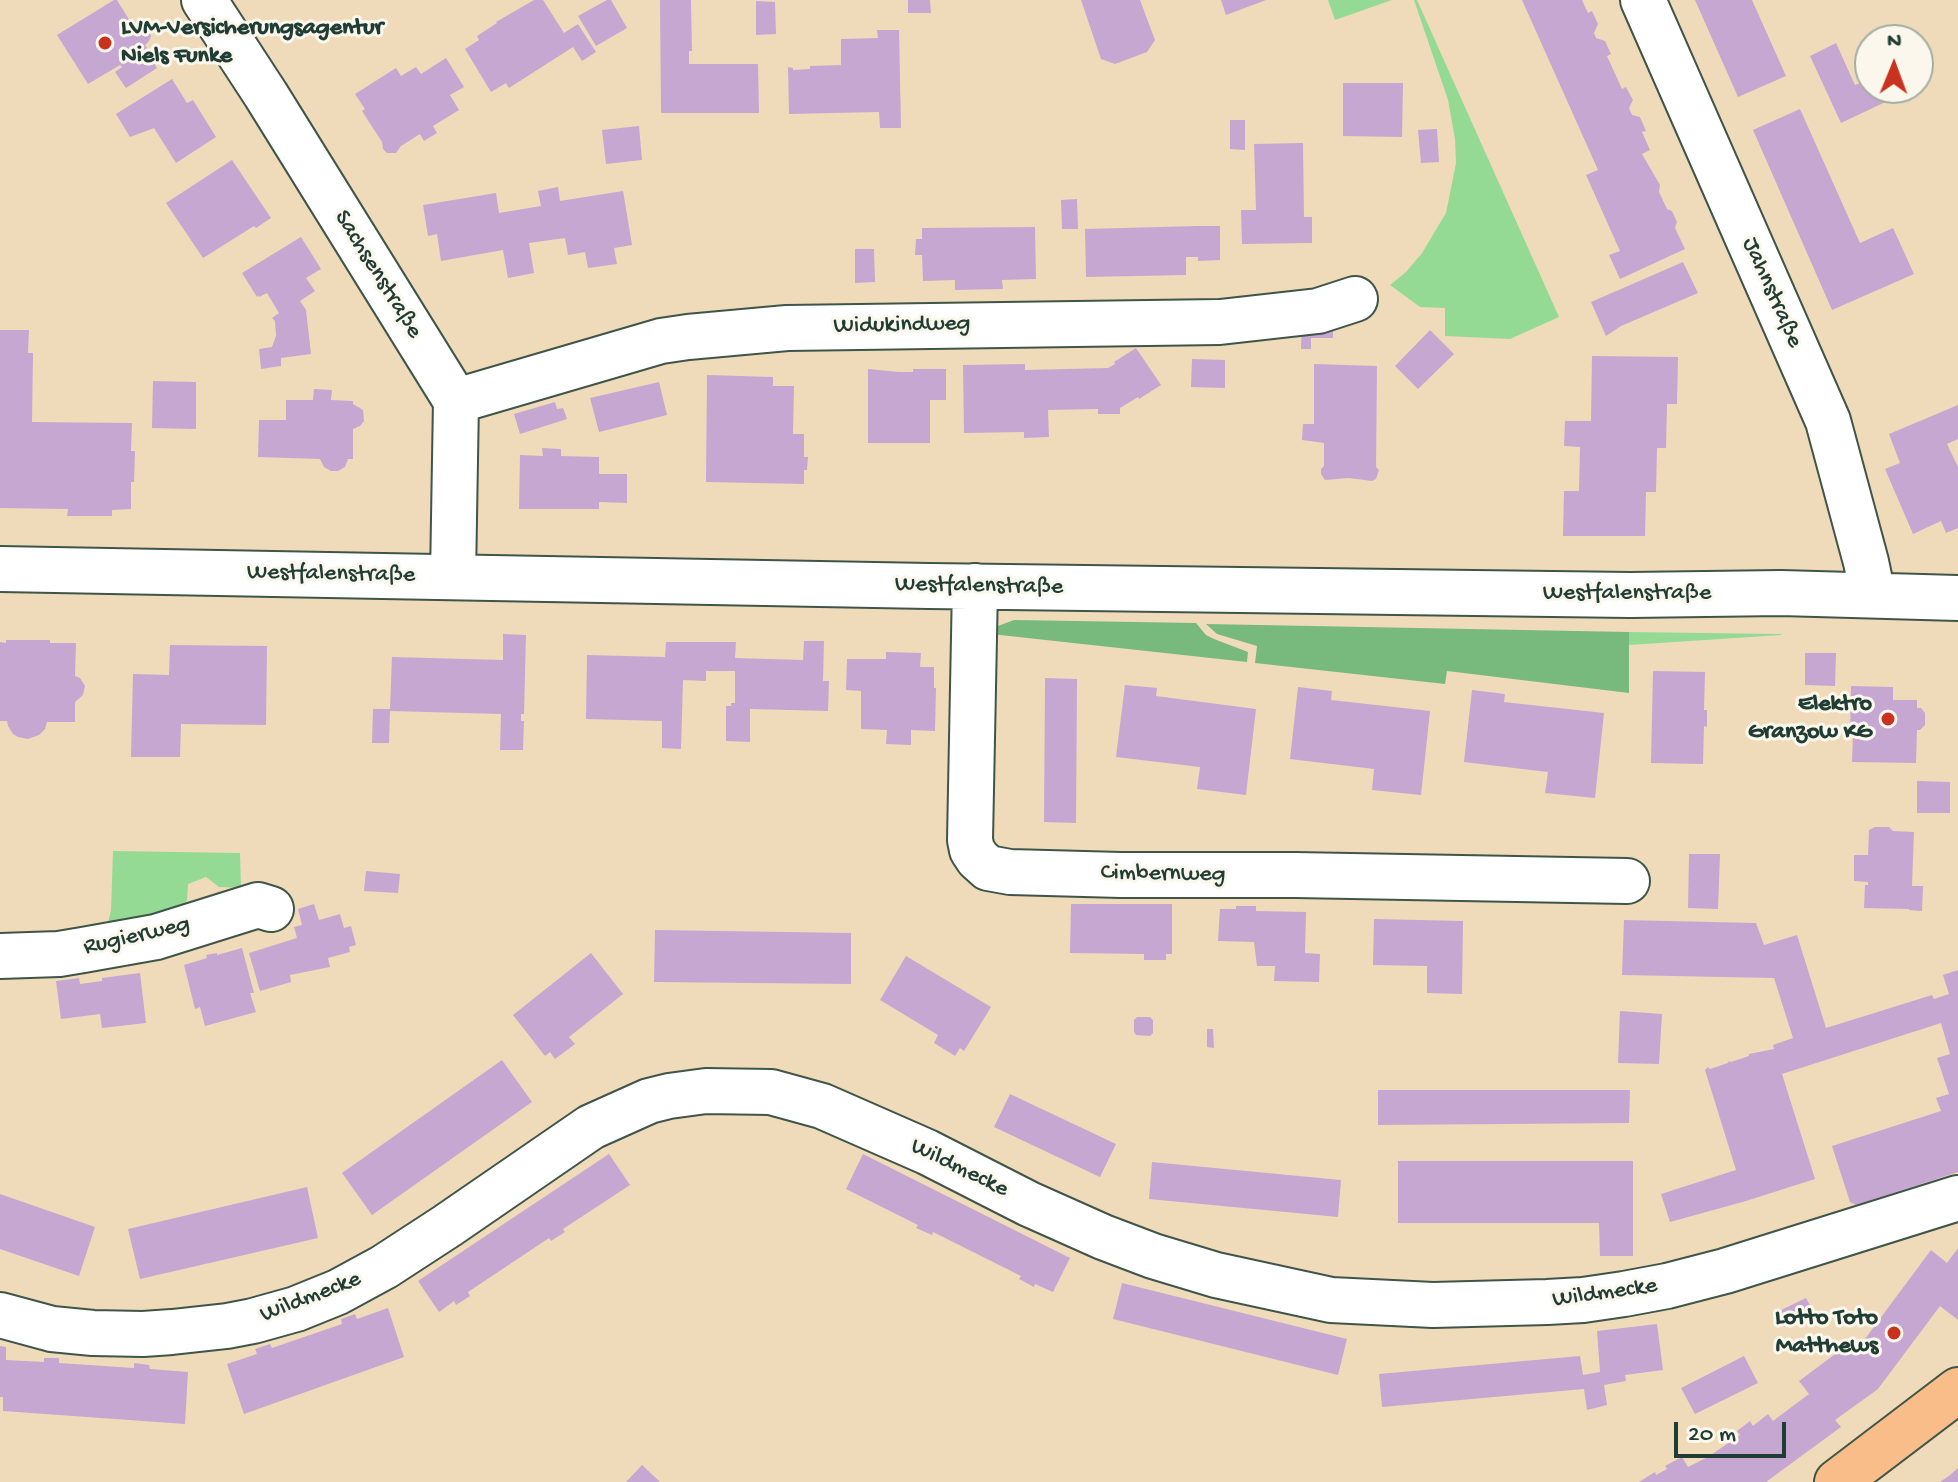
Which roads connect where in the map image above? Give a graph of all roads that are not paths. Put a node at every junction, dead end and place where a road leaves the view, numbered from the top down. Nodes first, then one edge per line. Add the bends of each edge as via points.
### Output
1 (204, 0) edge
2 (1643, 0) edge
3 (1355, 299) dead end
4 (456, 401) junction
5 (0, 569) edge
6 (453, 577) junction
7 (975, 586) junction
8 (1873, 595) junction
9 (1958, 598) edge
10 (1627, 881) dead end
11 (271, 909) dead end
12 (0, 956) edge
13 (1958, 1198) edge
14 (0, 1315) edge
15 (1958, 1390) edge
16 (1837, 1482) edge

1 - 4 street, Sachsenstraße
2 - 8 street, Jahnstraße via 1828,421
3 - 4 street, Widukindweg via 1318,311 1220,322 787,328 688,337
4 - 6 street
5 - 6 street, Westfalenstraße
6 - 7 street, Westfalenstraße
7 - 8 street, Westfalenstraße
7 - 10 street, Cimbernweg via 970,840 988,868 1121,875
8 - 9 street, Westfalenstraße
11 - 12 street, Rugierweg via 258,905 156,937 83,950
13 - 14 street, Wildmecke via 1725,1271 1624,1294 1533,1303 1331,1300 1216,1275 1140,1251 822,1106 771,1092 706,1091 649,1101 591,1127 384,1267 296,1309 227,1326 143,1334 52,1329
15 - 16 main road

